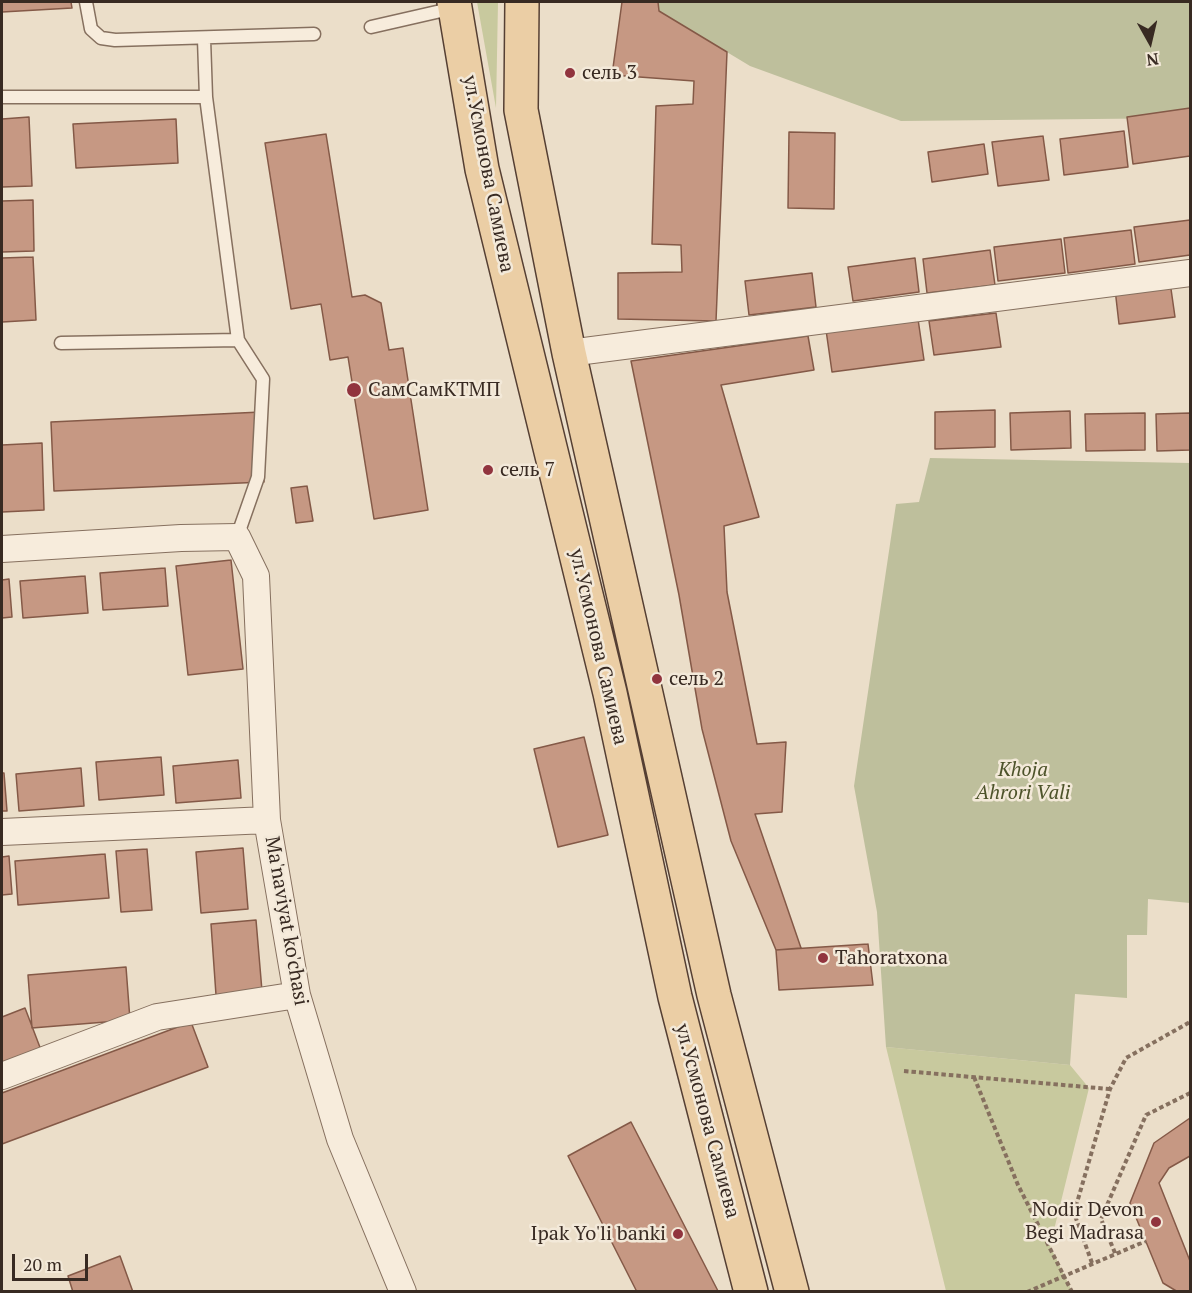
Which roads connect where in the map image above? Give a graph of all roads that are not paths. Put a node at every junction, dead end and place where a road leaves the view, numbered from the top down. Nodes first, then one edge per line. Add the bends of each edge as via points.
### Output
1 (86, 2) edge
2 (522, 2) edge
3 (455, 5) edge
4 (371, 27) dead end
5 (314, 34) dead end
6 (204, 39) junction
7 (2, 97) edge
8 (206, 97) junction
9 (1191, 273) edge
10 (238, 340) junction
11 (61, 343) dead end
12 (569, 353) junction
13 (237, 537) junction
14 (2, 549) edge
15 (267, 820) junction
16 (2, 832) edge
17 (297, 995) junction
18 (2, 1076) edge
19 (403, 1292) edge
20 (751, 1292) edge
21 (792, 1292) edge

1 - 6 lane via 91,29 101,38
2 - 12 main road via 521,110
3 - 4 lane
3 - 20 main road, ул.Усмонова Самиева via 482,169 610,693 675,997
5 - 6 lane
6 - 8 lane
7 - 8 lane
8 - 10 lane
9 - 12 street
10 - 11 lane
10 - 13 lane via 263,379 258,477
12 - 21 main road via 714,995
13 - 14 street
13 - 15 street, Ma'naviyat ko'chasi via 256,576
15 - 16 street
15 - 17 street, Ma'naviyat ko'chasi
17 - 18 street via 157,1017
17 - 19 street, Ma'naviyat ko'chasi via 340,1139

